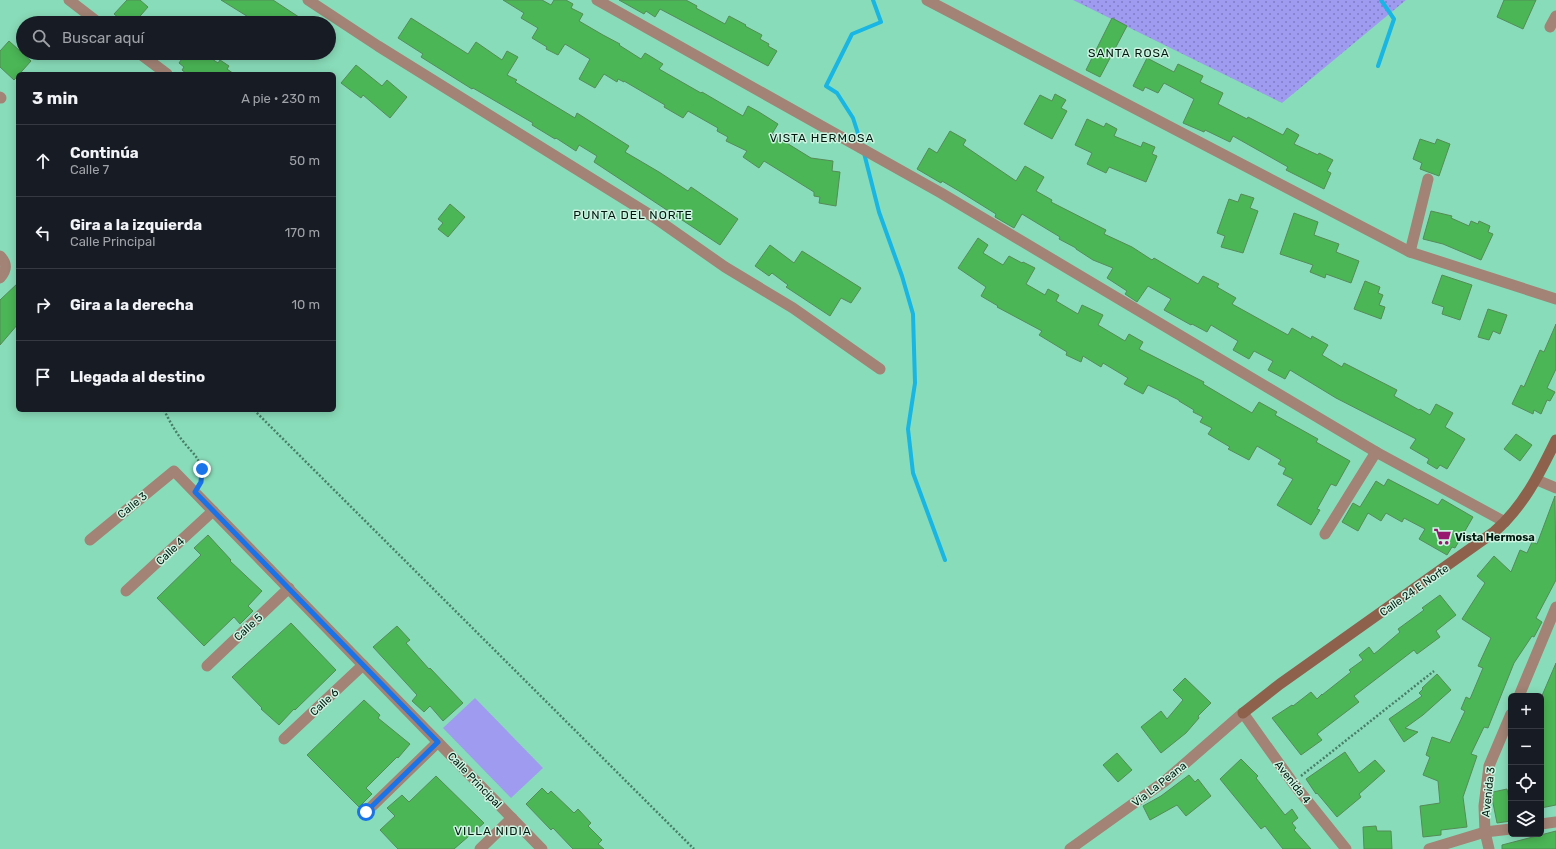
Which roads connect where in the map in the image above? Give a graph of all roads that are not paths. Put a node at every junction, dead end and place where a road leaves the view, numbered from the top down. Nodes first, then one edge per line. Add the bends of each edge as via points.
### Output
1 (69, 0) edge
2 (308, 0) edge
3 (597, 0) edge
4 (927, 0) edge
5 (90, 16) edge
6 (333, 16) edge
7 (1556, 16) edge
8 (336, 18) edge
9 (1550, 27) dead end
10 (148, 60) edge
11 (164, 72) edge
12 (1428, 179) dead end
13 (1410, 252) junction
14 (0, 256) edge
15 (0, 278) edge
16 (1556, 299) edge
17 (880, 369) dead end
18 (1556, 440) edge
19 (1376, 452) junction
20 (174, 471) joint
21 (1537, 480) junction
22 (1556, 488) edge
23 (213, 511) junction
24 (1505, 522) junction
25 (1325, 534) dead end
26 (90, 540) dead end
27 (289, 588) junction
28 (126, 591) dead end
29 (1556, 607) edge
30 (363, 665) junction
31 (207, 666) dead end
32 (1519, 693) edge
33 (1243, 713) junction
34 (1508, 721) edge
35 (284, 739) dead end
36 (438, 742) junction
37 (366, 812) dead end
38 (512, 818) junction
39 (1556, 822) edge
40 (1544, 824) edge
41 (1508, 829) edge
42 (1485, 832) junction
43 (480, 849) edge
44 (542, 849) edge
45 (1070, 849) edge
46 (1346, 849) edge
47 (1429, 849) edge
48 (1489, 849) edge

1 - 5 street
2 - 6 street
3 - 19 street via 941,193
4 - 13 street
7 - 9 street
8 - 17 street via 655,218 725,268 793,308
10 - 11 street
12 - 13 street
13 - 16 street
14 - 15 street via 5,261 6,271
18 - 21 main road, Calle 24 E Norte
19 - 24 street
19 - 25 street
20 - 23 street, Calle Principal
20 - 26 street, Calle 3
21 - 22 street
21 - 24 main road, Calle 24 E Norte
23 - 27 street, Calle Principal
23 - 28 street, Calle 4
24 - 33 main road, Calle 24 E Norte via 1490,536 1280,684
27 - 30 street, Calle Principal
27 - 31 street, Calle 5
29 - 32 street
30 - 35 street, Calle 6
30 - 36 street, Calle Principal
33 - 45 street, Vía La Peana via 1165,781
33 - 46 street, Avenida 4 via 1293,783
34 - 42 street, Avenida 3 via 1489,766 1484,806
36 - 37 street
36 - 38 street, Calle Principal
38 - 43 street
38 - 44 street, Calle Principal
39 - 40 street
41 - 42 street
42 - 47 street
42 - 48 street, Avenida 3

